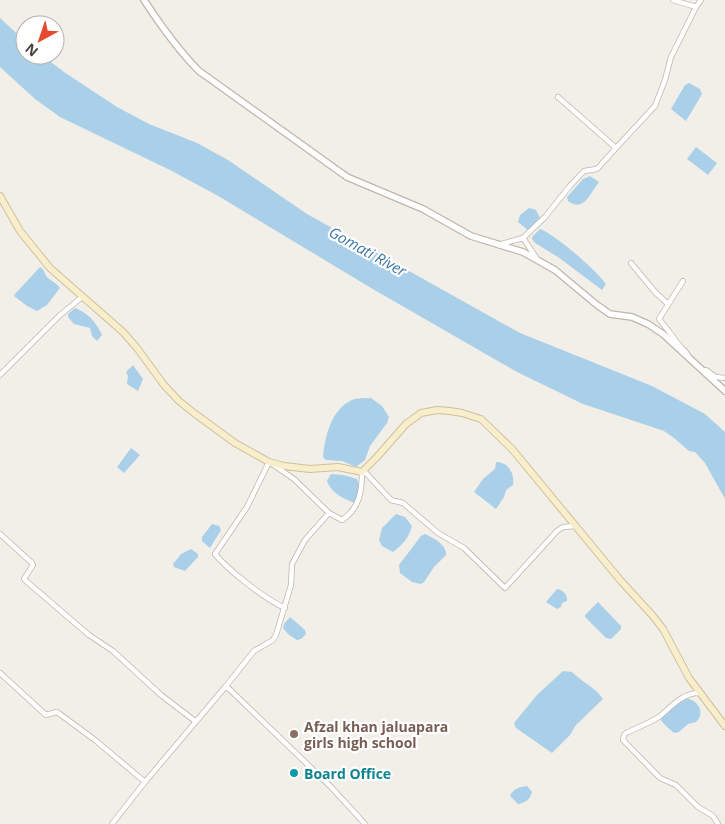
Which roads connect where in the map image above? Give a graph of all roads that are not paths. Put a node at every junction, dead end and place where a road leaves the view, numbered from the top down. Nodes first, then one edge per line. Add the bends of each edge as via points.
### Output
1 (144, 0) edge
2 (673, 0) edge
3 (701, 0) edge
4 (696, 6) junction
5 (558, 96) dead end
6 (616, 148) junction
7 (0, 196) edge
8 (2, 206) edge
9 (523, 238) junction
10 (498, 245) junction
11 (538, 260) junction
12 (631, 263) dead end
13 (682, 281) dead end
14 (82, 297) junction
15 (668, 304) junction
16 (689, 356) junction
17 (0, 375) edge
18 (725, 378) edge
19 (725, 391) edge
20 (270, 462) junction
21 (363, 472) junction
22 (329, 513) junction
23 (578, 526) junction
24 (0, 534) edge
25 (285, 608) junction
26 (0, 673) edge
27 (226, 686) junction
28 (699, 693) junction
29 (195, 721) junction
30 (725, 726) edge
31 (145, 782) junction
32 (112, 824) edge
33 (364, 824) edge
34 (718, 824) edge

1 - 10 street via 180,52 199,71 347,177 423,209 471,236
2 - 4 street
3 - 4 street
4 - 6 street via 671,57 655,106
5 - 6 street
6 - 9 street via 597,169 584,171 546,217
7 - 8 main road
8 - 14 main road via 50,268
9 - 10 street
9 - 11 street
10 - 11 street
11 - 16 street via 610,314 632,317 648,324
12 - 15 street
13 - 15 street
14 - 17 street
14 - 20 main road via 123,332 179,401 235,443
15 - 16 street via 659,319
16 - 18 street via 716,377
16 - 19 street
20 - 21 main road
20 - 22 street via 294,479
20 - 25 street via 247,507 215,554 235,573
21 - 22 street via 361,497 348,516 341,520
21 - 23 street via 391,500 403,503 438,533 464,548 506,588 557,531 563,526
21 - 23 main road via 406,424 421,414 437,410 462,413 481,419 496,433
22 - 25 street via 305,540 292,564
23 - 28 main road via 663,629
24 - 29 street via 32,562 24,579 26,581
25 - 27 street via 276,635 254,652
26 - 31 street via 46,715 57,712
27 - 29 street
27 - 33 street via 331,787
28 - 30 main road
28 - 34 street via 690,694 658,718 626,733 624,740 660,778 676,785
29 - 31 street
31 - 32 street

